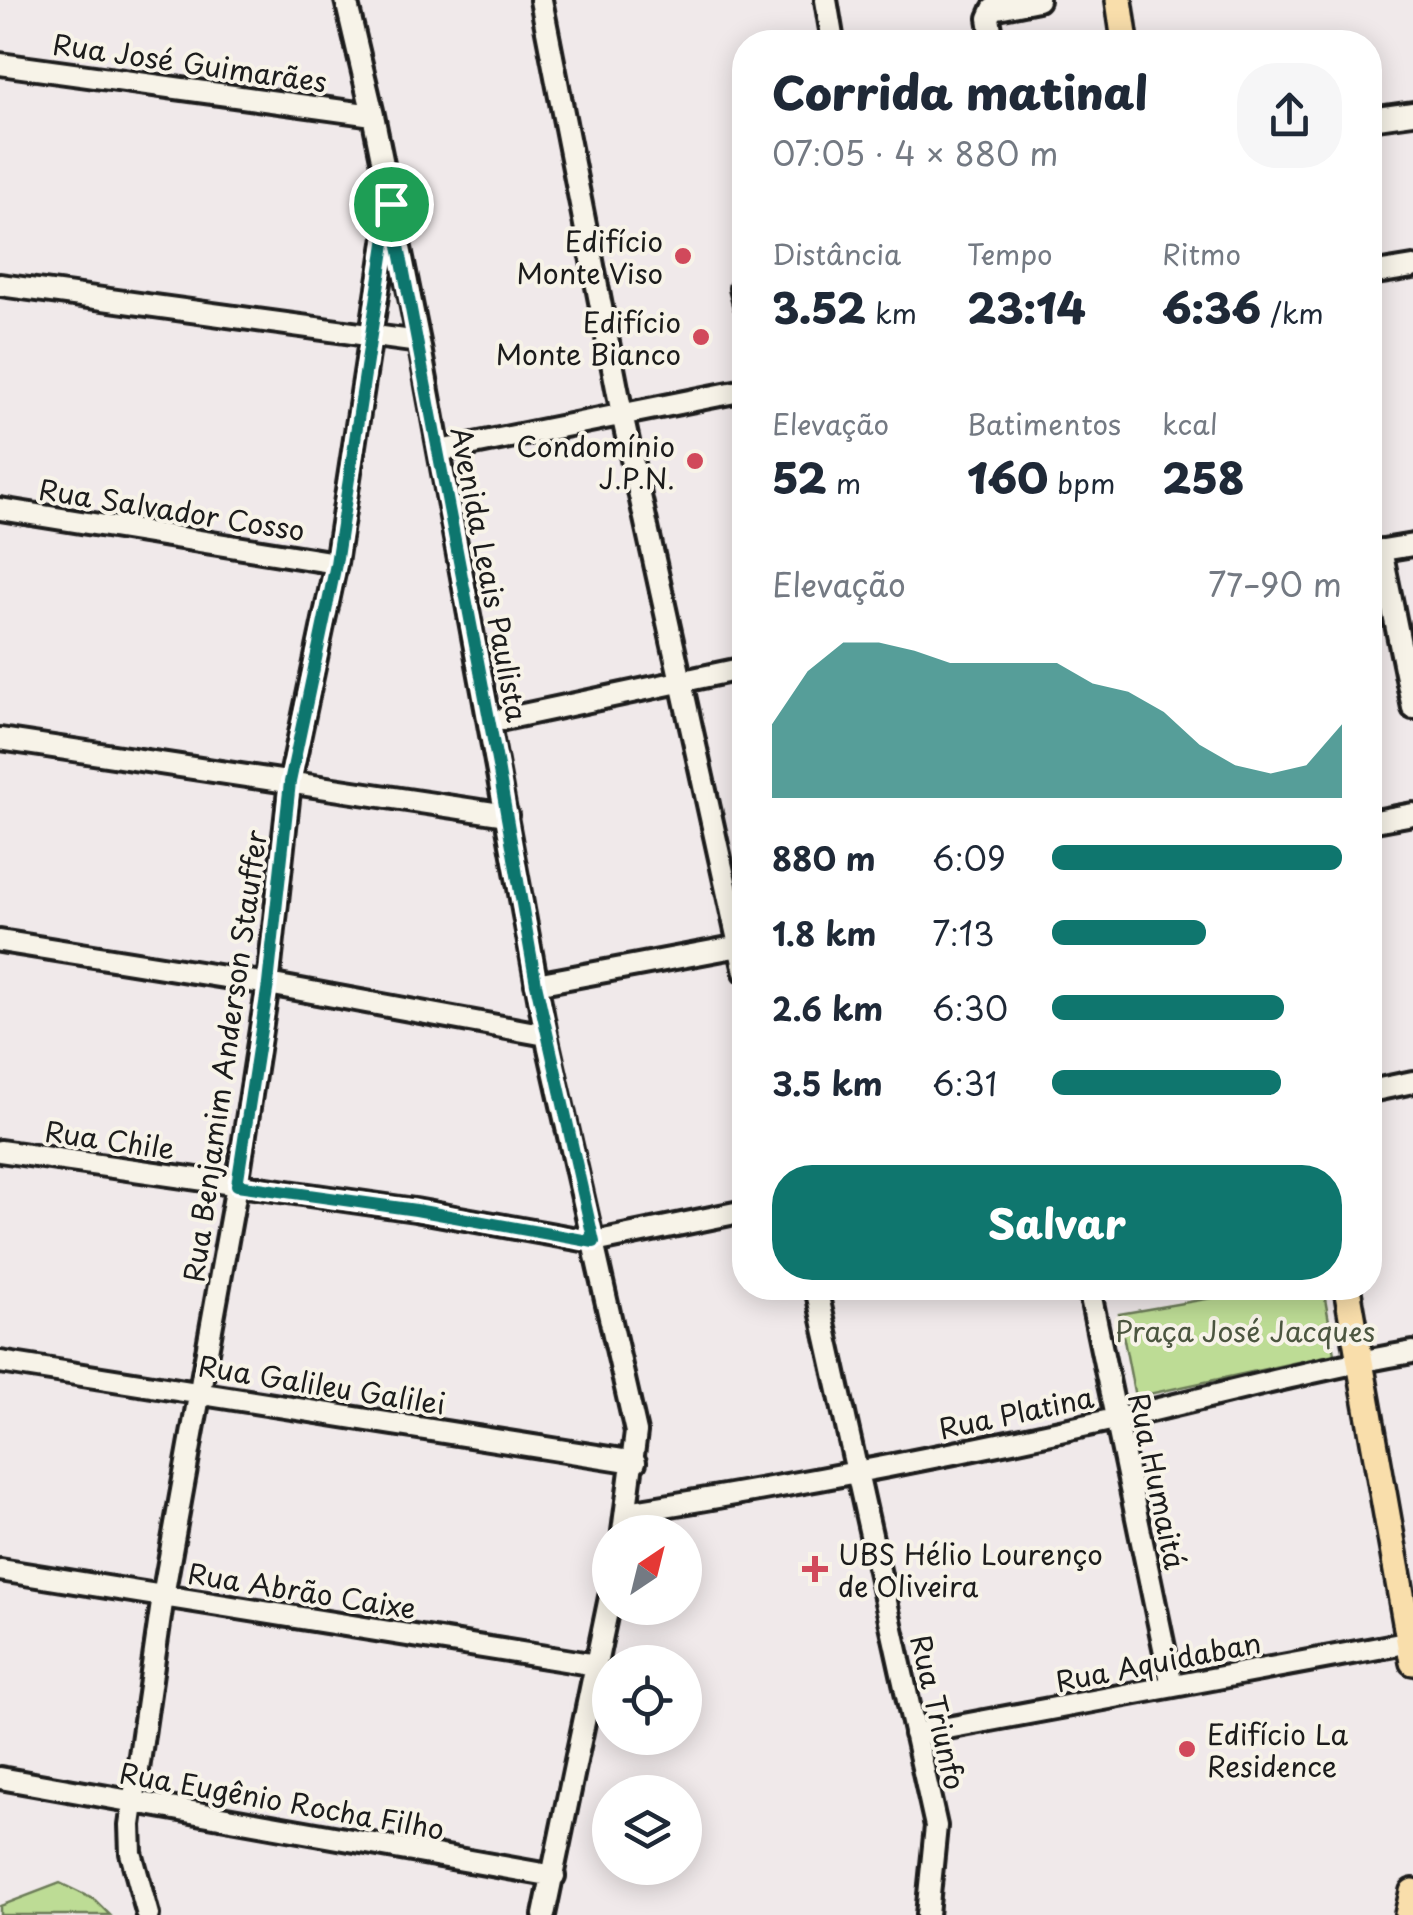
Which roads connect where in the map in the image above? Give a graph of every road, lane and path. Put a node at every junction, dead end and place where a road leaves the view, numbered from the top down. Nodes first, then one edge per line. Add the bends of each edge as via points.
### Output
1 (346, 0) edge
2 (540, 0) edge
3 (826, 0) edge
4 (1038, 0) edge
5 (1119, 0) edge
6 (831, 30) edge
7 (991, 30) edge
8 (1123, 30) edge
9 (0, 64) edge
10 (1413, 113) edge
11 (373, 115) junction
12 (1382, 117) edge
13 (391, 204) junction
14 (1413, 267) edge
15 (1382, 272) edge
16 (0, 285) edge
17 (370, 336) junction
18 (419, 342) junction
19 (732, 393) edge
20 (622, 414) junction
21 (439, 451) junction
22 (0, 509) edge
23 (1413, 545) edge
24 (1382, 550) edge
25 (336, 564) junction
26 (1382, 576) edge
27 (732, 671) edge
28 (682, 681) junction
29 (1413, 708) edge
30 (490, 722) junction
31 (0, 739) edge
32 (290, 782) junction
33 (1413, 814) edge
34 (507, 815) junction
35 (1382, 820) edge
36 (732, 902) edge
37 (0, 940) edge
38 (732, 948) edge
39 (268, 984) junction
40 (536, 984) junction
41 (546, 1036) junction
42 (1413, 1082) edge
43 (1382, 1088) edge
44 (0, 1151) edge
45 (237, 1185) junction
46 (732, 1214) edge
47 (594, 1242) junction
48 (819, 1300) edge
49 (1092, 1300) edge
50 (1348, 1300) edge
51 (1413, 1352) edge
52 (0, 1362) edge
53 (1358, 1362) junction
54 (201, 1392) junction
55 (1118, 1418) junction
56 (634, 1462) junction
57 (858, 1473) junction
58 (627, 1515) edge
59 (659, 1515) edge
60 (0, 1570) edge
61 (163, 1596) junction
62 (1412, 1652) edge
63 (592, 1664) edge
64 (592, 1685) edge
65 (1172, 1686) junction
66 (915, 1734) junction
67 (0, 1778) edge
68 (133, 1803) junction
69 (554, 1876) junction
70 (1413, 1892) edge
71 (148, 1915) edge
72 (544, 1915) edge
73 (927, 1915) edge
74 (1408, 1915) edge

1 - 11 street, Avenida Leais Paulista
2 - 20 street
3 - 6 street
4 - 7 street via 992,9
5 - 8 main road
9 - 11 street, Rua José Guimarães
10 - 12 street
11 - 13 street, Avenida Leais Paulista
13 - 17 street, Rua Benjamim Anderson Stauffer
13 - 18 street, Avenida Leais Paulista
14 - 15 street
16 - 17 street
17 - 18 street
17 - 25 street, Rua Benjamim Anderson Stauffer
18 - 21 street, Avenida Leais Paulista
19 - 20 street
20 - 21 street
20 - 28 street
21 - 30 street, Avenida Leais Paulista
22 - 25 street, Rua Salvador Cosso
23 - 24 street
25 - 32 street, Rua Benjamim Anderson Stauffer
26 - 29 street
27 - 28 street
28 - 30 street
28 - 36 street
30 - 34 street, Avenida Leais Paulista
31 - 32 street
32 - 34 street
32 - 39 street, Rua Benjamim Anderson Stauffer
33 - 35 street
34 - 40 street, Avenida Leais Paulista
37 - 39 street
38 - 40 street
39 - 41 street
39 - 45 street, Rua Benjamim Anderson Stauffer
40 - 41 street, Avenida Leais Paulista
41 - 47 street, Avenida Leais Paulista
42 - 43 street
44 - 45 street, Rua Chile
45 - 47 street, Rua Chile
45 - 54 street, Rua Benjamim Anderson Stauffer
46 - 47 street, Rua Chile
47 - 56 street, Avenida Leais Paulista via 636,1432
48 - 57 street, Rua Triunfo
49 - 55 street, Rua Humaitá
50 - 53 main road
51 - 53 street, Rua Platina
52 - 54 street, Rua Galileu Galilei
53 - 55 street, Rua Platina
53 - 62 main road
54 - 56 street, Rua Galileu Galilei
54 - 61 street, Rua Benjamim Anderson Stauffer
55 - 57 street, Rua Platina
55 - 65 street, Rua Humaitá
56 - 58 street, Avenida Leais Paulista
57 - 59 street, Rua Platina
57 - 66 street, Rua Triunfo
60 - 61 street, Rua Abrão Caixe
61 - 63 street, Rua Abrão Caixe
61 - 68 street, Rua Benjamim Anderson Stauffer
62 - 65 street, Rua Aquidaban
64 - 69 street
65 - 66 street, Rua Aquidaban
66 - 73 street, Rua Triunfo via 936,1826
67 - 68 street, Rua Eugênio Rocha Filho
68 - 69 street, Rua Eugênio Rocha Filho
68 - 71 street, Rua Benjamim Anderson Stauffer via 131,1853
69 - 72 street
70 - 74 main road

